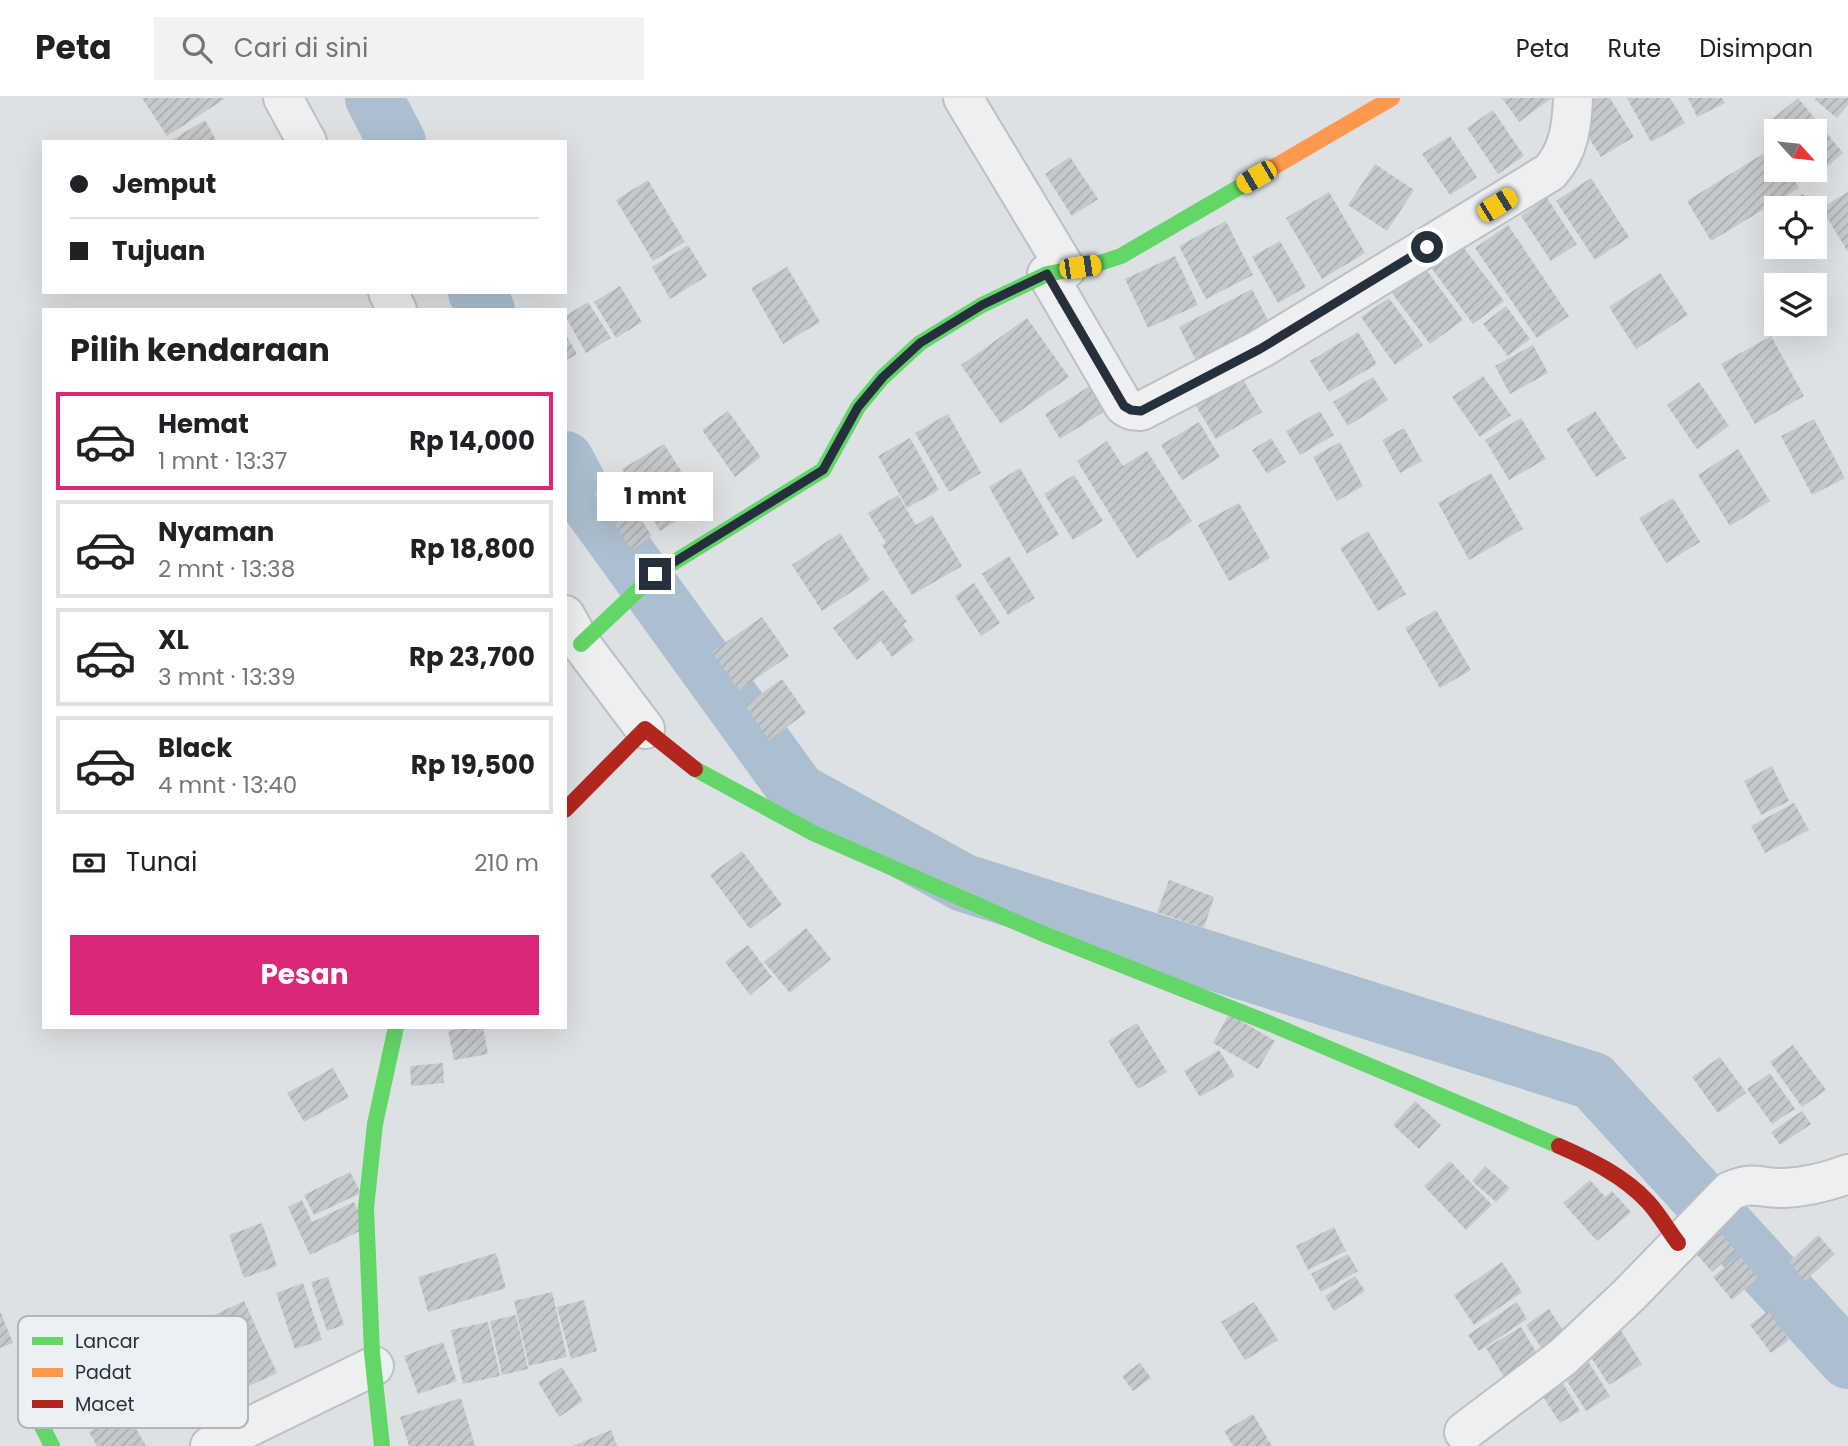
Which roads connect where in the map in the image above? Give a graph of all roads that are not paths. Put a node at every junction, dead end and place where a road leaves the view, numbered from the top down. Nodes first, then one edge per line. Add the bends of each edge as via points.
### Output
1 (283, 98) edge
2 (963, 98) edge
3 (1391, 98) edge
4 (1573, 98) edge
5 (306, 140) edge
6 (1056, 271) junction
7 (584, 626) edge
8 (645, 729) junction
9 (567, 808) edge
10 (395, 1029) edge
11 (1848, 1174) edge
12 (1687, 1235) junction
13 (374, 1366) junction
14 (248, 1427) edge
15 (43, 1428) edge
16 (247, 1428) edge
17 (1464, 1432) dead end
18 (52, 1446) edge
19 (210, 1446) edge
20 (382, 1446) edge

1 - 5 street
2 - 6 street
3 - 6 street via 1121,256
4 - 6 street via 1566,150 1550,172 1260,349 1141,411 1124,406
6 - 7 street via 982,305 920,343 858,407 823,470 655,574
7 - 8 street
8 - 9 street
8 - 12 street via 692,767 813,833 1041,933 1585,1157 1626,1182
10 - 13 street via 375,1124 366,1208
11 - 12 street via 1825,1183 1782,1188 1751,1184 1730,1191
12 - 17 street via 1563,1357
13 - 14 street
13 - 20 street
15 - 18 street
16 - 19 street

